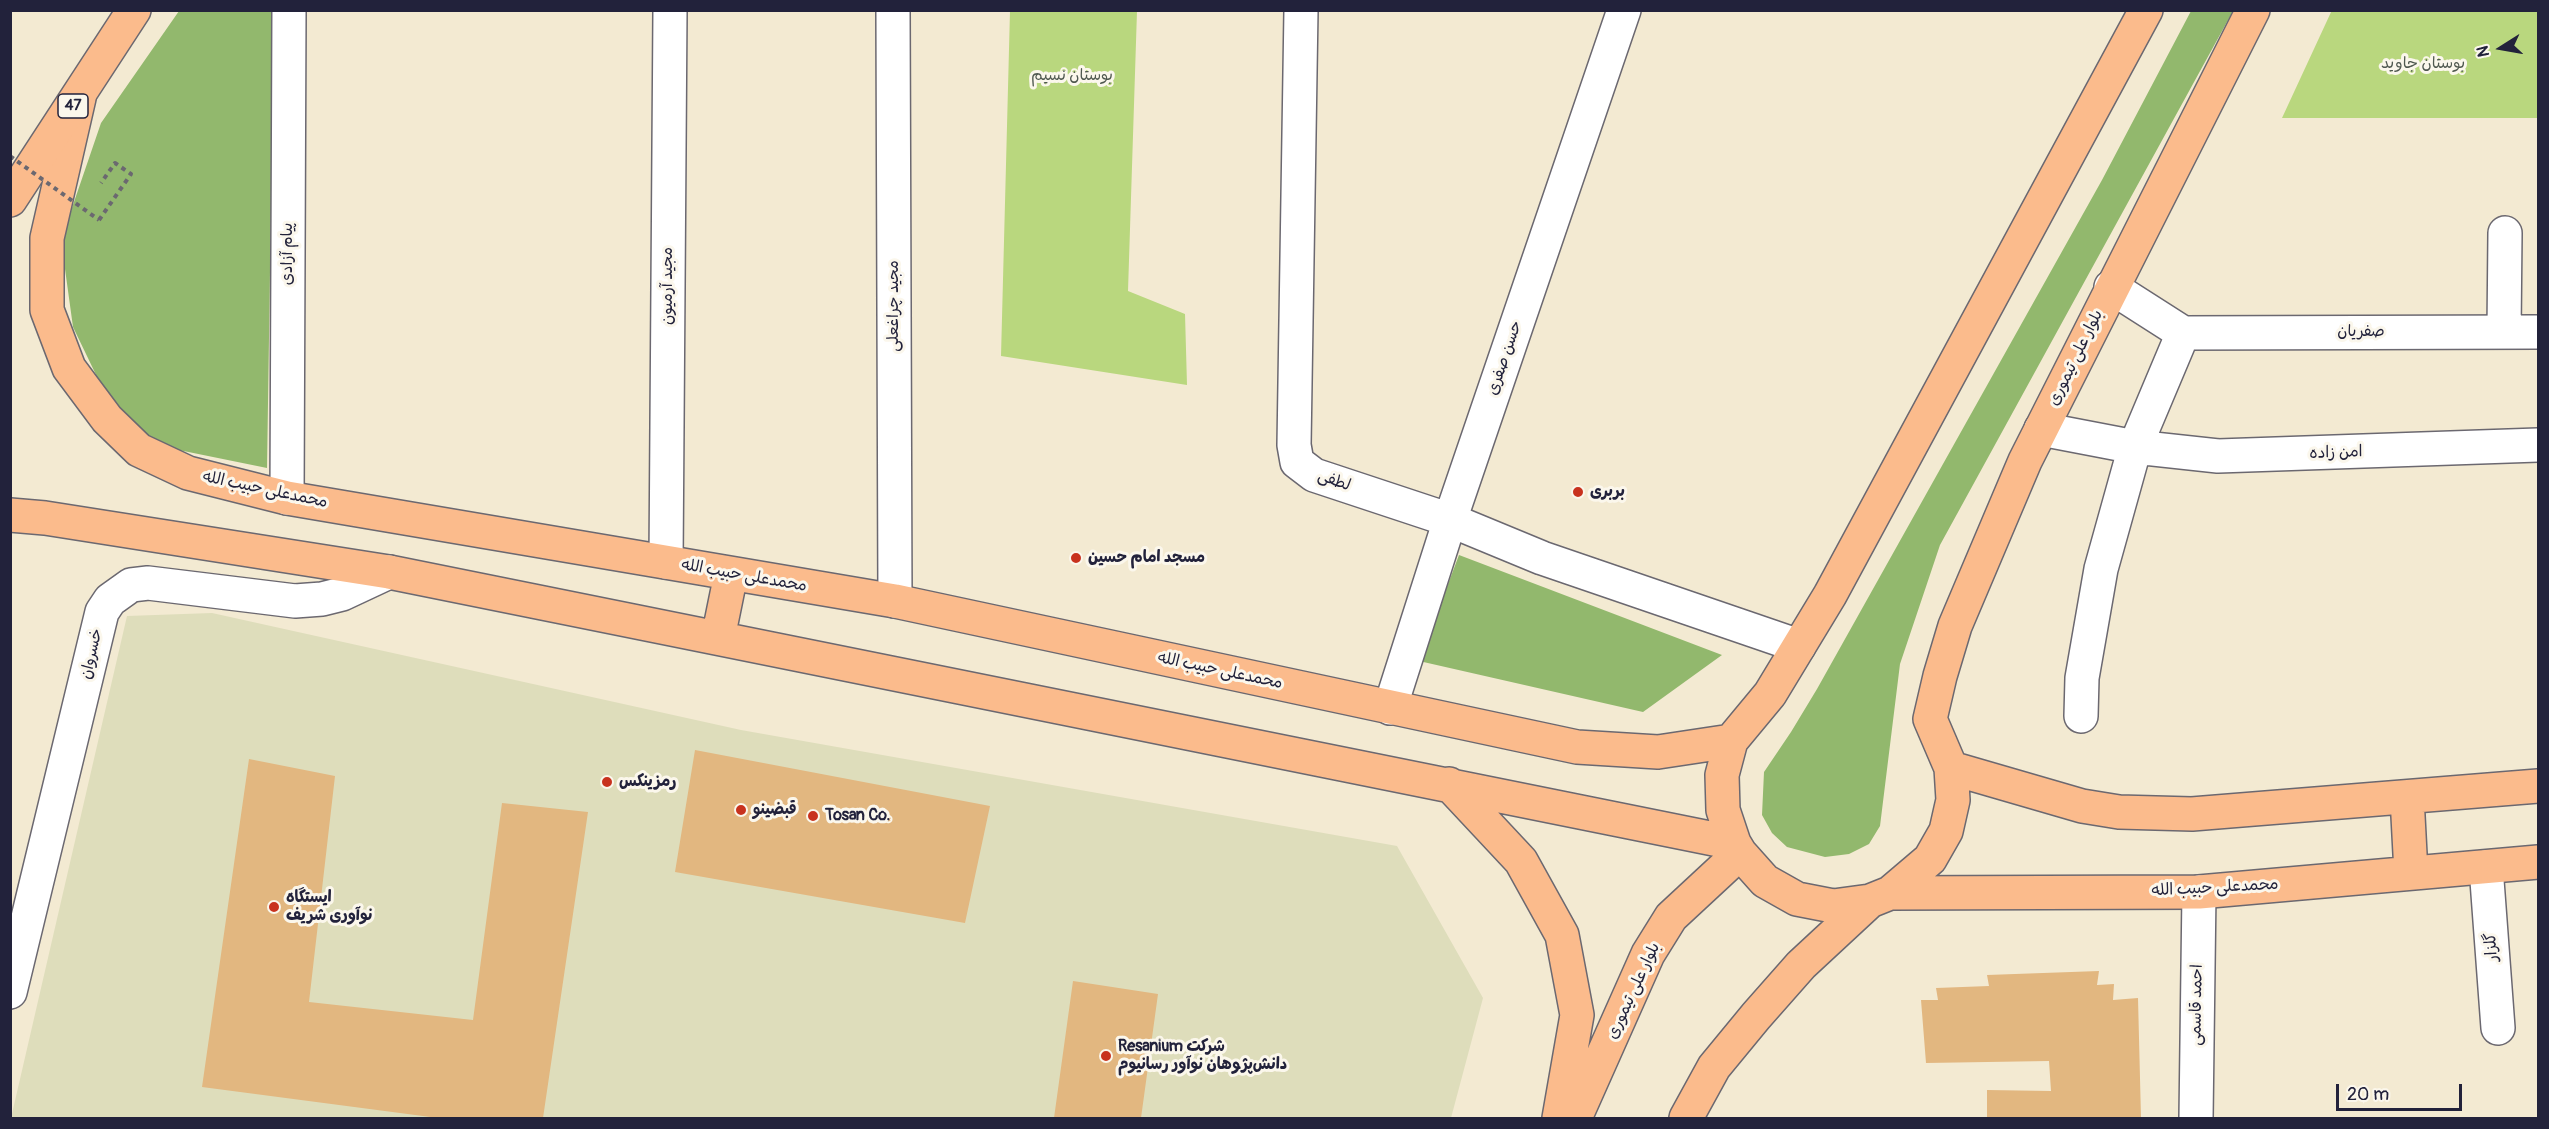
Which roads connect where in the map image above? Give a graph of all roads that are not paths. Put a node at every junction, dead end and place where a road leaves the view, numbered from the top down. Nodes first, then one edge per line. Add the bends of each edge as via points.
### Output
1 (134, 10) edge
2 (290, 10) edge
3 (670, 10) edge
4 (893, 10) edge
5 (1300, 10) edge
6 (1624, 10) edge
7 (2146, 10) edge
8 (2253, 10) edge
9 (79, 98) junction
10 (10, 200) edge
11 (2505, 233) dead end
12 (2111, 287) junction
13 (2504, 332) junction
14 (2538, 332) edge
15 (2183, 333) junction
16 (2041, 429) junction
17 (2538, 445) edge
18 (2135, 447) junction
19 (287, 498) junction
20 (10, 516) edge
21 (1449, 520) junction
22 (666, 562) junction
23 (389, 572) junction
24 (731, 574) junction
25 (895, 601) junction
26 (717, 638) junction
27 (1799, 646) junction
28 (1390, 708) junction
29 (2081, 716) dead end
30 (1731, 741) junction
31 (1951, 768) junction
32 (1449, 784) junction
33 (2538, 786) edge
34 (2406, 796) junction
35 (1737, 848) junction
36 (2538, 862) edge
37 (2486, 867) junction
38 (2411, 873) junction
39 (2199, 892) junction
40 (1880, 897) junction
41 (10, 992) edge
42 (2498, 1028) dead end
43 (1559, 1119) edge
44 (1575, 1119) edge
45 (1686, 1119) edge
46 (2196, 1119) edge

1 - 9 main road, 47
2 - 19 street, پیام آزادی
3 - 22 street, مجید آرمیون
4 - 25 street, مجید چراغعلی
5 - 21 street, لطفی via 1294,445 1297,462 1314,475
6 - 21 street, حسن صفری
7 - 27 main road via 1836,585
8 - 12 main road, بلوار علی تیموری
9 - 10 main road, 47
9 - 19 main road, محمدعلی حبیب الله via 48,238 47,310 69,368 107,419 139,450 188,473
11 - 13 street
12 - 15 street
12 - 16 main road, بلوار علی تیموری
13 - 14 street, صفریان
13 - 15 street, صفریان
15 - 18 street
16 - 18 street, امن زاده
16 - 31 main road, بلوار علی تیموری via 1955,626 1940,676 1930,719
17 - 18 street, امن زاده via 2218,456
18 - 29 street via 2101,569 2082,678
19 - 22 main road, محمدعلی حبیب الله
20 - 23 main road via 45,518
21 - 27 street, لطفی via 1542,558
21 - 28 street, حسن صفری
22 - 24 main road, محمدعلی حبیب الله
23 - 26 main road
23 - 41 street, خسروان via 322,599 295,601 148,583 130,585 110,600 102,612
24 - 25 main road, محمدعلی حبیب الله
24 - 26 main road
25 - 28 main road, محمدعلی حبیب الله
26 - 32 main road
27 - 30 main road via 1770,694
28 - 30 main road, محمدعلی حبیب الله via 1577,747 1658,752
30 - 35 main road via 1722,775 1723,810
31 - 34 main road via 2082,806 2119,812 2192,814
31 - 40 main road via 1953,800 1946,831 1930,860
32 - 35 main road
32 - 43 main road via 1521,861 1562,934 1577,1015
33 - 34 main road
34 - 38 main road
35 - 40 main road, محمدعلی حبیب الله via 1765,881 1797,899 1833,906
35 - 44 main road, بلوار علی تیموری via 1671,918 1648,954
36 - 37 main road, محمدعلی حبیب الله
37 - 38 main road, محمدعلی حبیب الله
37 - 42 street, گلزار
38 - 39 main road, محمدعلی حبیب الله
39 - 40 main road, محمدعلی حبیب الله
39 - 46 street, احمد قاسمی
40 - 45 main road via 1800,965 1714,1067

